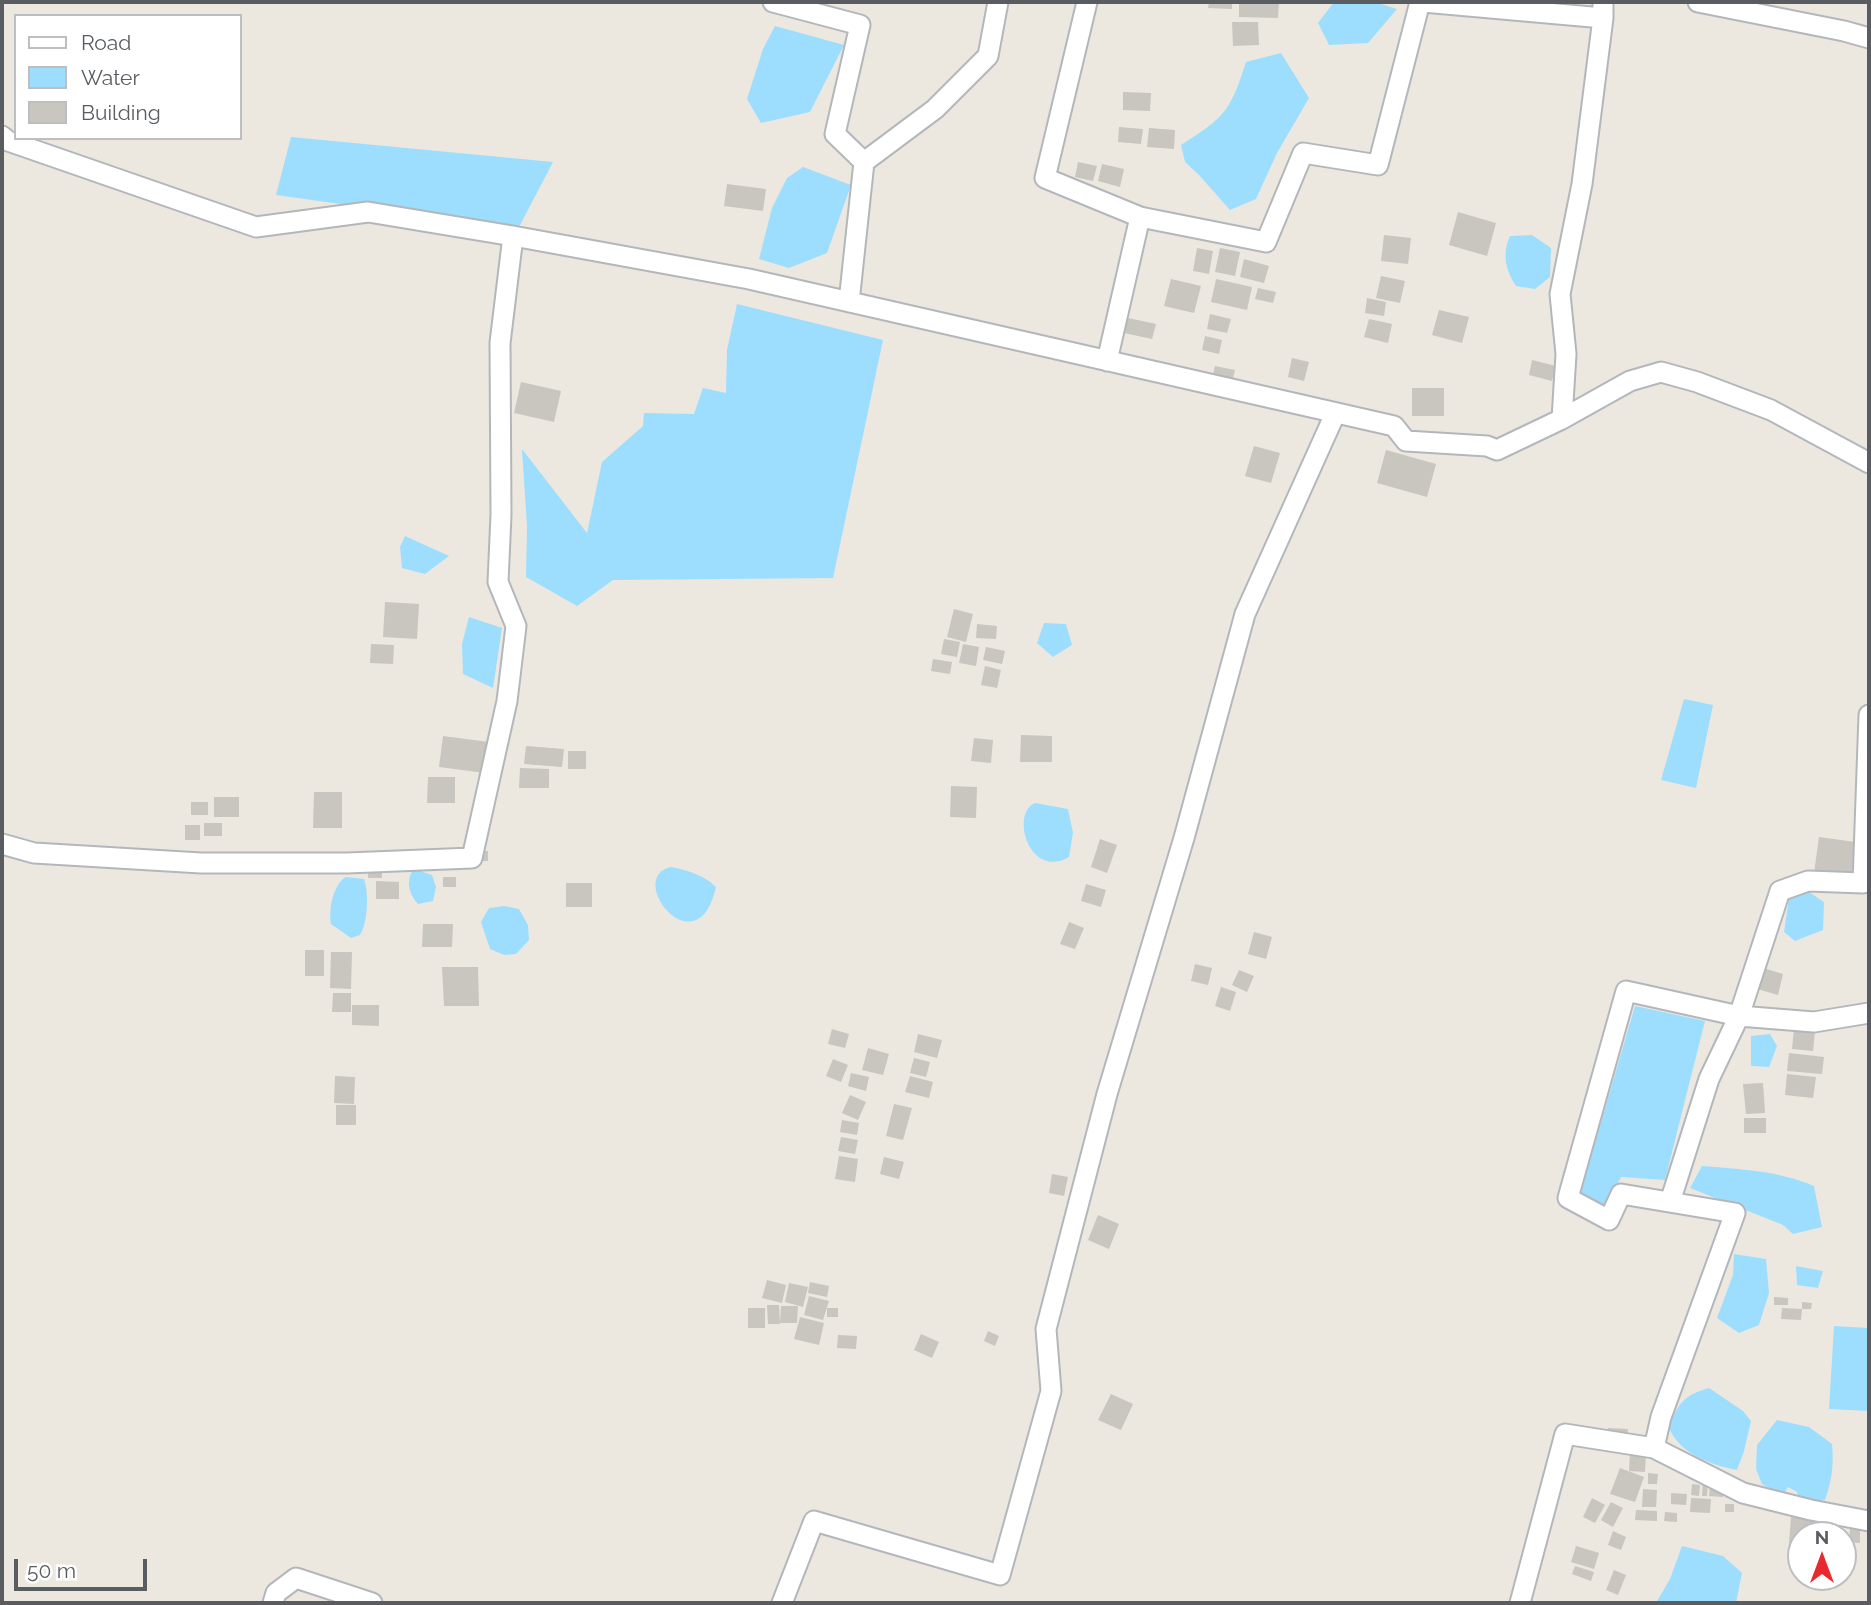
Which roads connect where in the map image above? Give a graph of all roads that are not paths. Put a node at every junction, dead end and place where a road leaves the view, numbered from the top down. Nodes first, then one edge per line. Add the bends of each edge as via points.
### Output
1 (773, 2) edge
2 (998, 2) edge
3 (1087, 2) edge
4 (1421, 2) edge
5 (1698, 2) edge
6 (1603, 10) edge
7 (1869, 38) edge
8 (2, 136) edge
9 (864, 162) junction
10 (1140, 216) junction
11 (513, 236) junction
12 (849, 302) junction
13 (1107, 361) junction
14 (1335, 414) junction
15 (1562, 419) junction
16 (1869, 463) edge
17 (1869, 716) edge
18 (2, 844) edge
19 (1869, 1013) edge
20 (1739, 1016) junction
21 (1670, 1202) junction
22 (1654, 1448) junction
23 (1869, 1521) edge
24 (273, 1603) edge
25 (372, 1603) edge
26 (782, 1603) edge
27 (1520, 1603) edge

1 - 9 street via 860,25 835,134
2 - 9 street via 988,56 934,109
3 - 10 street via 1045,177
4 - 6 street
4 - 10 street via 1378,165 1303,153 1266,242
5 - 7 street
6 - 15 street via 1582,184 1560,295 1566,354
8 - 11 street via 256,228 368,212
9 - 12 street
10 - 13 street
11 - 12 street
11 - 18 street via 500,343 498,582 516,626 507,701 472,858 201,863 34,853
12 - 13 street
13 - 14 street
14 - 15 street via 1394,426 1406,441 1497,450
14 - 26 street via 1245,614 1107,1094 1049,1316 1051,1391 1000,1575 814,1521
15 - 16 street via 1630,381 1661,372 1771,410
17 - 20 street via 1863,883 1808,881 1780,891
19 - 20 street via 1814,1022
20 - 21 street via 1709,1079
20 - 21 street via 1626,991 1567,1198 1609,1220 1621,1194
21 - 22 street via 1735,1213
22 - 23 street via 1743,1493
22 - 27 street via 1565,1434
24 - 25 street via 276,1593 296,1578

